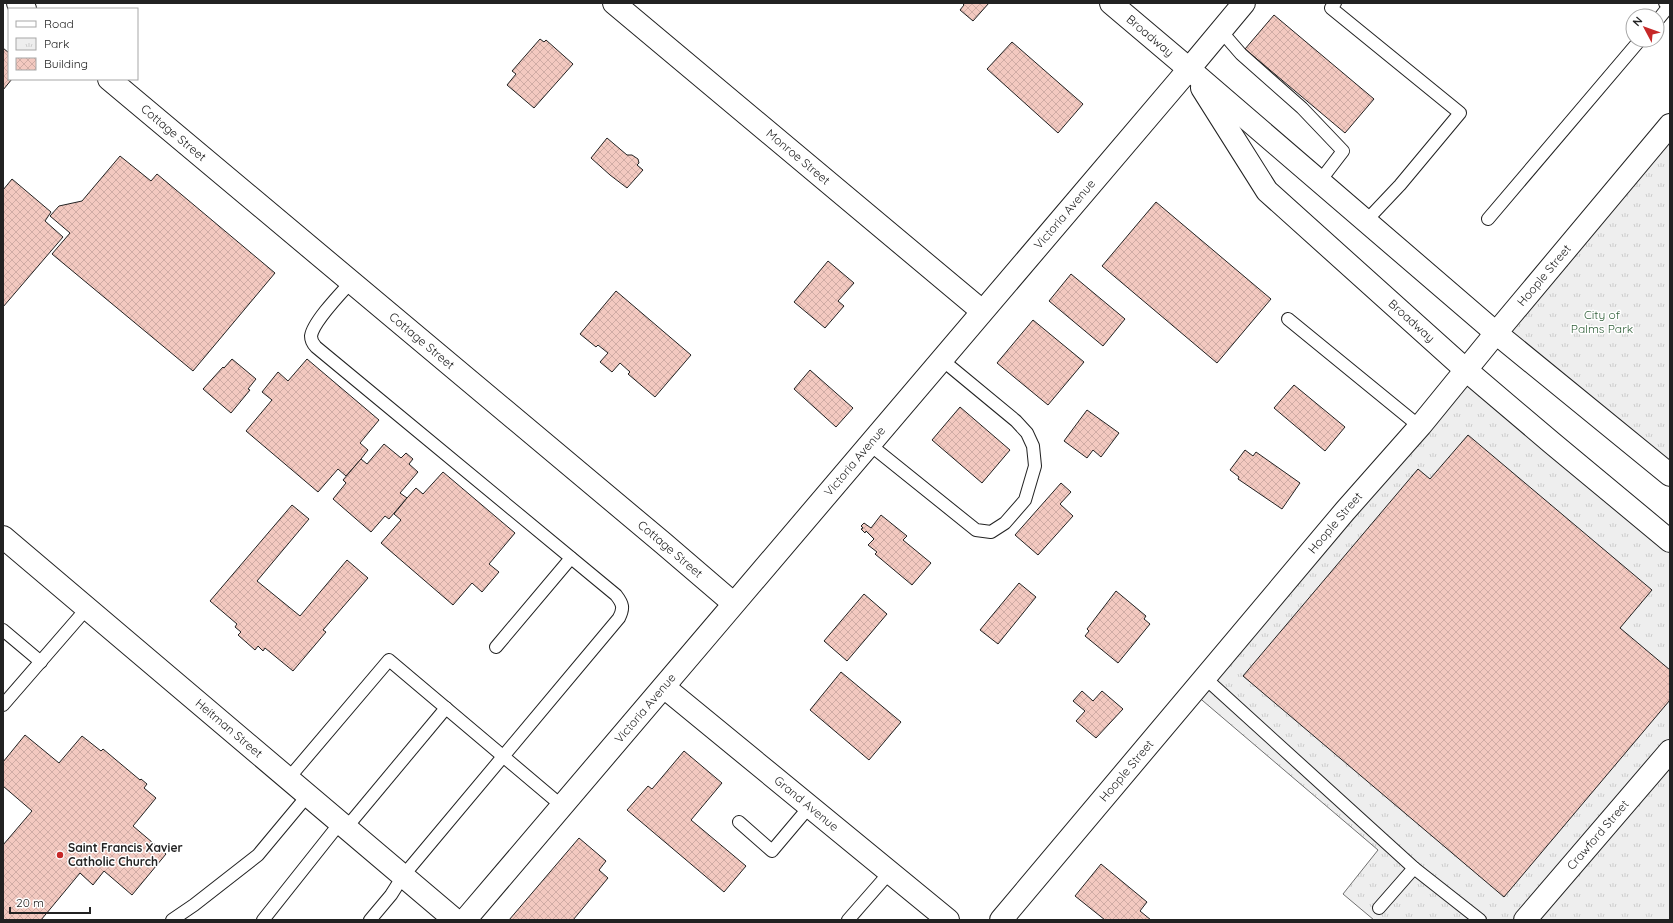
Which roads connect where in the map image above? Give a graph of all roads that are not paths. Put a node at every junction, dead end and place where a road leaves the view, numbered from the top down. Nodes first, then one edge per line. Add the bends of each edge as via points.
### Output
1 (614, 3) edge
2 (1111, 3) edge
3 (1244, 3) edge
4 (1335, 3) edge
5 (1221, 31) junction
6 (1633, 48) edge
7 (1189, 68) junction
8 (110, 80) edge
9 (1670, 125) edge
10 (1320, 181) junction
11 (1488, 219) dead end
12 (1366, 221) junction
13 (351, 282) junction
14 (982, 311) junction
15 (1288, 319) dead end
16 (1496, 333) junction
17 (941, 359) junction
18 (1466, 370) junction
19 (1420, 426) junction
20 (869, 444) junction
21 (1670, 475) edge
22 (3, 537) edge
23 (1670, 541) edge
24 (571, 558) junction
25 (733, 603) junction
26 (88, 607) junction
27 (3, 630) edge
28 (496, 647) dead end
29 (41, 662) junction
30 (1204, 678) junction
31 (664, 687) junction
32 (3, 705) edge
33 (446, 708) junction
34 (1670, 750) edge
35 (504, 756) junction
36 (288, 779) junction
37 (308, 795) junction
38 (562, 806) junction
39 (810, 806) junction
40 (739, 822) dead end
41 (343, 825) junction
42 (1414, 868) junction
43 (890, 872) junction
44 (403, 876) junction
45 (1379, 908) dead end
46 (172, 920) edge
47 (263, 920) edge
48 (370, 920) edge
49 (454, 920) edge
50 (466, 920) edge
51 (848, 920) edge
52 (948, 920) edge
53 (1001, 920) edge
54 (1480, 920) edge
55 (1525, 920) edge

1 - 14 street, Monroe Street
2 - 7 street, Broadway
3 - 5 street, Victoria Avenue
4 - 12 lane via 1332,8 1460,113 1400,185
5 - 7 street, Victoria Avenue
5 - 10 lane via 1241,54 1302,108 1343,151
6 - 11 lane
7 - 10 street, Broadway
7 - 14 street, Victoria Avenue
7 - 18 street, Broadway via 1266,191
8 - 13 street, Cottage Street
9 - 16 street, Hoople Street
10 - 12 street, Broadway
12 - 16 street, Broadway
13 - 24 lane via 317,323 311,336 312,342
13 - 25 street, Cottage Street
14 - 17 street, Victoria Avenue
15 - 19 lane
16 - 18 street, Hoople Street
16 - 21 street, Broadway
17 - 20 street, Victoria Avenue
17 - 20 lane via 1027,433 1033,446 1035,466 1025,500 1005,523 991,532 976,530
18 - 19 street, Hoople Street
18 - 23 street, Broadway
19 - 30 street, Hoople Street via 1344,511
20 - 25 street, Victoria Avenue
22 - 26 street, Heitman Street
24 - 28 lane
24 - 35 lane via 616,595 622,603 623,610
25 - 31 street, Victoria Avenue
26 - 29 lane
26 - 36 street, Heitman Street
27 - 29 lane
29 - 32 lane
30 - 42 lane
30 - 53 street, Hoople Street
31 - 38 street, Victoria Avenue
31 - 39 street, Grand Avenue
33 - 35 lane
33 - 36 lane via 388,660
33 - 41 lane
34 - 55 street, Crawford Street
35 - 38 lane
35 - 44 lane
36 - 37 street, Heitman Street
37 - 41 street, Heitman Street
37 - 46 lane via 258,855
38 - 50 street, Victoria Avenue
39 - 40 lane via 772,851
39 - 43 street, Grand Avenue
41 - 44 street, Heitman Street
41 - 47 lane
42 - 45 lane
42 - 54 lane
43 - 51 lane
43 - 52 street, Grand Avenue
44 - 48 lane
44 - 49 street, Heitman Street

